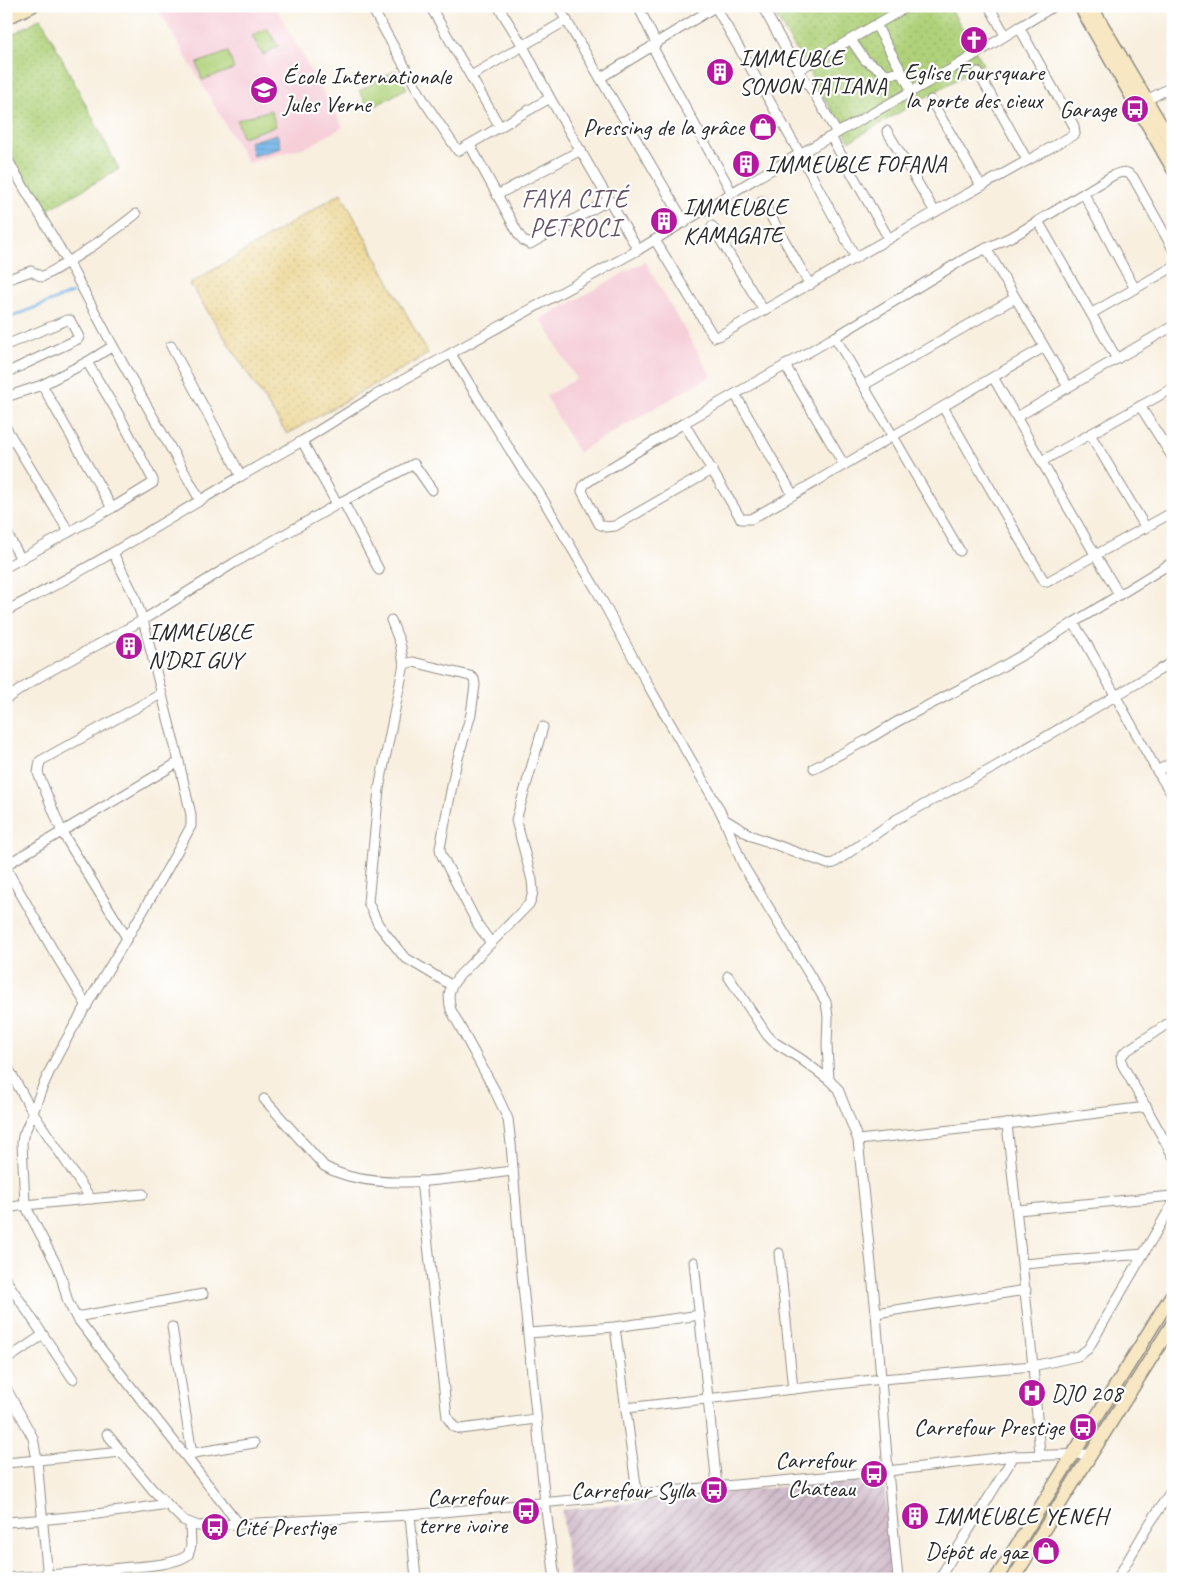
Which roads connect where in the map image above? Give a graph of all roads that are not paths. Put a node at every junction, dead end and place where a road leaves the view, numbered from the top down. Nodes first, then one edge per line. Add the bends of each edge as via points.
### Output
1 (32, 6) edge
2 (371, 6) edge
3 (430, 6) edge
4 (498, 6) edge
5 (558, 6) edge
6 (638, 6) edge
7 (762, 6) edge
8 (908, 6) edge
9 (989, 6) edge
10 (1054, 6) edge
11 (1080, 6) edge
12 (1091, 6) edge
13 (715, 7) edge
14 (6, 18) edge
15 (567, 20) junction
16 (876, 25) junction
17 (1019, 27) junction
18 (1005, 35) junction
19 (850, 40) junction
20 (654, 45) junction
21 (523, 46) junction
22 (798, 70) junction
23 (902, 72) junction
24 (978, 72) dead end
25 (471, 76) junction
26 (600, 78) junction
27 (1173, 86) edge
28 (912, 91) junction
29 (550, 98) junction
30 (931, 100) dead end
31 (1147, 100) junction
32 (500, 127) junction
33 (888, 131) dead end
34 (834, 135) junction
35 (470, 145) junction
36 (1173, 146) edge
37 (581, 150) junction
38 (800, 154) junction
39 (6, 157) edge
40 (1028, 160) junction
41 (1173, 169) edge
42 (981, 186) junction
43 (732, 193) junction
44 (1084, 194) junction
45 (497, 195) junction
46 (609, 200) junction
47 (762, 201) dead end
48 (935, 212) junction
49 (136, 214) dead end
50 (1038, 221) junction
51 (685, 223) junction
52 (712, 226) dead end
53 (889, 239) junction
54 (655, 240) junction
55 (986, 248) junction
56 (1173, 248) edge
57 (638, 250) junction
58 (856, 258) junction
59 (68, 263) junction
60 (1173, 267) edge
61 (6, 280) edge
62 (810, 285) junction
63 (1135, 289) junction
64 (1015, 298) junction
65 (764, 311) junction
66 (1092, 312) junction
67 (1173, 326) edge
68 (835, 337) junction
69 (6, 345) edge
70 (113, 346) junction
71 (171, 346) dead end
72 (1044, 347) junction
73 (451, 354) junction
74 (1117, 358) junction
75 (87, 362) junction
76 (785, 365) junction
77 (6, 373) edge
78 (992, 377) junction
79 (864, 384) junction
80 (42, 385) junction
81 (1068, 388) junction
82 (1173, 388) edge
83 (735, 394) junction
84 (6, 397) edge
85 (1140, 406) junction
86 (943, 407) junction
87 (1017, 417) junction
88 (684, 423) junction
89 (6, 428) edge
90 (1090, 434) junction
91 (892, 437) junction
92 (302, 441) junction
93 (1173, 458) edge
94 (1042, 461) junction
95 (844, 465) junction
96 (712, 470) junction
97 (241, 476) junction
98 (432, 490) dead end
99 (793, 495) junction
100 (200, 500) junction
101 (340, 503) junction
102 (112, 508) junction
103 (1173, 512) edge
104 (1146, 528) junction
105 (6, 532) edge
106 (69, 532) junction
107 (960, 551) dead end
108 (113, 553) junction
109 (1096, 556) junction
110 (21, 559) junction
111 (1173, 562) edge
112 (6, 567) edge
113 (379, 570) dead end
114 (1119, 594) junction
115 (6, 611) edge
116 (143, 620) junction
117 (391, 620) dead end
118 (1073, 623) junction
119 (1173, 662) edge
120 (404, 664) junction
121 (162, 694) junction
122 (1116, 697) junction
123 (6, 699) edge
124 (543, 727) dead end
125 (179, 762) junction
126 (1173, 762) edge
127 (814, 768) dead end
128 (1157, 771) junction
129 (1173, 796) edge
130 (724, 819) junction
131 (62, 832) junction
132 (6, 866) edge
133 (128, 938) junction
134 (490, 943) junction
135 (728, 976) dead end
136 (451, 986) junction
137 (86, 1006) junction
138 (1173, 1020) edge
139 (6, 1064) edge
140 (829, 1080) junction
141 (264, 1099) dead end
142 (1147, 1107) junction
143 (34, 1113) junction
144 (1007, 1124) junction
145 (858, 1140) junction
146 (1173, 1156) edge
147 (513, 1171) junction
148 (421, 1181) junction
149 (143, 1194) dead end
150 (1173, 1196) edge
151 (91, 1199) junction
152 (1173, 1203) edge
153 (25, 1205) junction
154 (6, 1208) edge
155 (1018, 1210) junction
156 (779, 1253) dead end
157 (1143, 1254) junction
158 (694, 1262) dead end
159 (1023, 1264) junction
160 (6, 1280) edge
161 (1026, 1290) junction
162 (1173, 1293) edge
163 (203, 1294) dead end
164 (876, 1313) junction
165 (700, 1315) junction
166 (76, 1317) junction
167 (1173, 1323) edge
168 (172, 1327) dead end
169 (615, 1327) junction
170 (528, 1333) junction
171 (43, 1335) junction
172 (6, 1360) edge
173 (1033, 1366) junction
174 (73, 1379) dead end
175 (882, 1379) junction
176 (6, 1388) edge
177 (793, 1389) junction
178 (708, 1399) junction
179 (626, 1408) junction
180 (536, 1419) junction
181 (107, 1434) dead end
182 (254, 1443) dead end
183 (122, 1452) junction
184 (188, 1454) junction
185 (1072, 1454) junction
186 (1092, 1454) junction
187 (1040, 1455) junction
188 (1014, 1456) junction
189 (37, 1460) junction
190 (6, 1463) edge
191 (888, 1470) junction
192 (716, 1486) junction
193 (1173, 1488) edge
194 (637, 1494) junction
195 (545, 1502) junction
196 (167, 1504) junction
197 (410, 1514) junction
198 (44, 1520) junction
199 (6, 1522) edge
200 (190, 1524) junction
201 (239, 1524) junction
202 (48, 1577) edge
203 (6, 1578) edge
204 (416, 1579) edge
205 (555, 1579) edge
206 (898, 1579) edge
207 (939, 1579) edge
208 (996, 1579) edge
209 (1014, 1579) edge
210 (1117, 1579) edge

1 - 14 main road
2 - 35 street via 424,101 456,150
3 - 25 street
4 - 21 street
5 - 15 street
6 - 20 street
7 - 22 street
8 - 16 street
9 - 18 street
10 - 17 street
11 - 41 main road
12 - 31 main road
13 - 20 street
13 - 38 street
15 - 21 street
15 - 26 street
16 - 19 street
16 - 23 street
17 - 18 street
17 - 40 street via 1074,126 1075,134
18 - 28 street
19 - 22 street
19 - 23 street via 865,60 887,74
20 - 26 street
20 - 43 street
21 - 25 street
21 - 29 street
22 - 34 street via 815,95
23 - 28 street
24 - 40 street
25 - 32 street
26 - 51 street
27 - 31 street
28 - 34 street
29 - 32 street
29 - 37 street
30 - 42 street
31 - 36 main road
32 - 35 street
33 - 48 street
34 - 38 street
34 - 53 street
35 - 45 street
37 - 45 street
37 - 46 street
38 - 43 street
38 - 58 street
39 - 59 street
40 - 42 street
42 - 48 street
43 - 51 street
44 - 50 street
44 - 56 street via 1112,176 1129,173
44 - 63 street
45 - 46 street via 519,235 530,244
46 - 57 street
47 - 62 street
48 - 53 street
49 - 59 street
50 - 55 street
50 - 66 street
51 - 54 street
52 - 65 street
53 - 58 street
54 - 57 street
54 - 65 street via 715,336
55 - 64 street
55 - 68 street
57 - 73 street
58 - 62 street
59 - 61 street via 42,277 31,271
59 - 70 street
60 - 63 street
62 - 65 street
63 - 66 street
64 - 72 street
64 - 79 street
66 - 74 street
67 - 74 street
68 - 76 street
68 - 79 street
69 - 77 street via 67,320 79,337
70 - 75 street
70 - 100 street
71 - 97 street
72 - 78 street
72 - 81 street
73 - 92 street via 374,396
73 - 130 street via 592,582
74 - 81 street
75 - 80 street
75 - 102 street via 153,480 150,486
76 - 83 street
76 - 95 street
78 - 86 street
78 - 87 street
79 - 91 street
80 - 84 street
80 - 102 street
81 - 87 street
82 - 85 street
83 - 88 street
83 - 99 street
85 - 90 street
85 - 93 street
86 - 91 street
86 - 109 street via 1044,581 1050,582
87 - 94 street
88 - 96 street
88 - 96 street via 584,485 582,491 599,524 615,526
89 - 106 street
90 - 94 street
90 - 104 street
91 - 95 street
91 - 107 street
92 - 97 street
92 - 101 street
94 - 109 street
95 - 99 street
96 - 99 street via 741,519 751,519
97 - 100 street
98 - 101 street via 414,464
100 - 108 street
101 - 113 street
101 - 116 street via 217,573
102 - 106 street
103 - 104 street
104 - 109 street
105 - 110 street
106 - 110 street
108 - 115 street
108 - 116 street
109 - 114 street
110 - 112 street
111 - 114 street
114 - 118 street
116 - 121 street
116 - 123 street via 39,677
117 - 120 street
118 - 122 street
118 - 127 street via 989,674
119 - 122 street
120 - 134 street via 412,662 474,679 470,714 440,848 474,918
120 - 136 street via 379,789 368,902 378,924 404,958
121 - 125 street
121 - 131 street via 40,761 38,772
122 - 128 street
122 - 130 street via 897,820 828,864 752,836
124 - 134 street via 516,820 530,867 533,892 530,904
125 - 131 street
125 - 133 street via 191,826
126 - 128 street
128 - 129 street
130 - 140 street via 742,865 826,1002
131 - 132 street
131 - 133 street
132 - 137 street
133 - 137 street
134 - 136 street
135 - 140 street via 767,1035
136 - 147 street via 448,999 451,1010 508,1119
137 - 143 street via 40,1092
138 - 142 street via 1121,1058
139 - 143 street
140 - 145 street via 838,1089
141 - 148 street via 324,1166 335,1172 382,1181
142 - 144 street
142 - 146 street
143 - 151 street
143 - 153 street via 22,1143
144 - 145 street
144 - 155 street
145 - 164 street
147 - 148 street
147 - 170 street
148 - 180 street via 447,1417 454,1427 461,1429
149 - 151 street
150 - 155 street
151 - 153 street
152 - 157 street
153 - 154 street
153 - 166 street via 57,1266
155 - 159 street
156 - 177 street
157 - 159 street
157 - 173 street via 1085,1352
158 - 165 street
159 - 161 street
160 - 171 street
161 - 164 street
161 - 173 street
162 - 185 main road
163 - 166 street
164 - 175 street
165 - 169 street
165 - 178 street
166 - 184 street
167 - 186 main road
168 - 184 street
169 - 170 street
169 - 179 street
170 - 180 street
171 - 172 street
171 - 174 street
173 - 175 street
173 - 187 street
175 - 177 street
175 - 191 street
176 - 189 street via 33,1438
177 - 178 street
178 - 179 street
178 - 192 street
179 - 194 street
180 - 195 street
181 - 183 street
182 - 184 street
183 - 189 street
183 - 196 street
184 - 201 street
185 - 186 street
185 - 187 street
185 - 208 main road
186 - 209 main road
187 - 188 street
188 - 191 street
188 - 207 street
189 - 190 street
189 - 198 street
191 - 192 street
191 - 206 street
192 - 194 street
193 - 210 street
194 - 195 street
195 - 197 street
195 - 205 street
196 - 198 street
196 - 200 street
197 - 201 street
197 - 204 street
198 - 199 street
198 - 202 street
200 - 201 street
200 - 202 street via 191,1546 188,1555 181,1560
202 - 203 street

